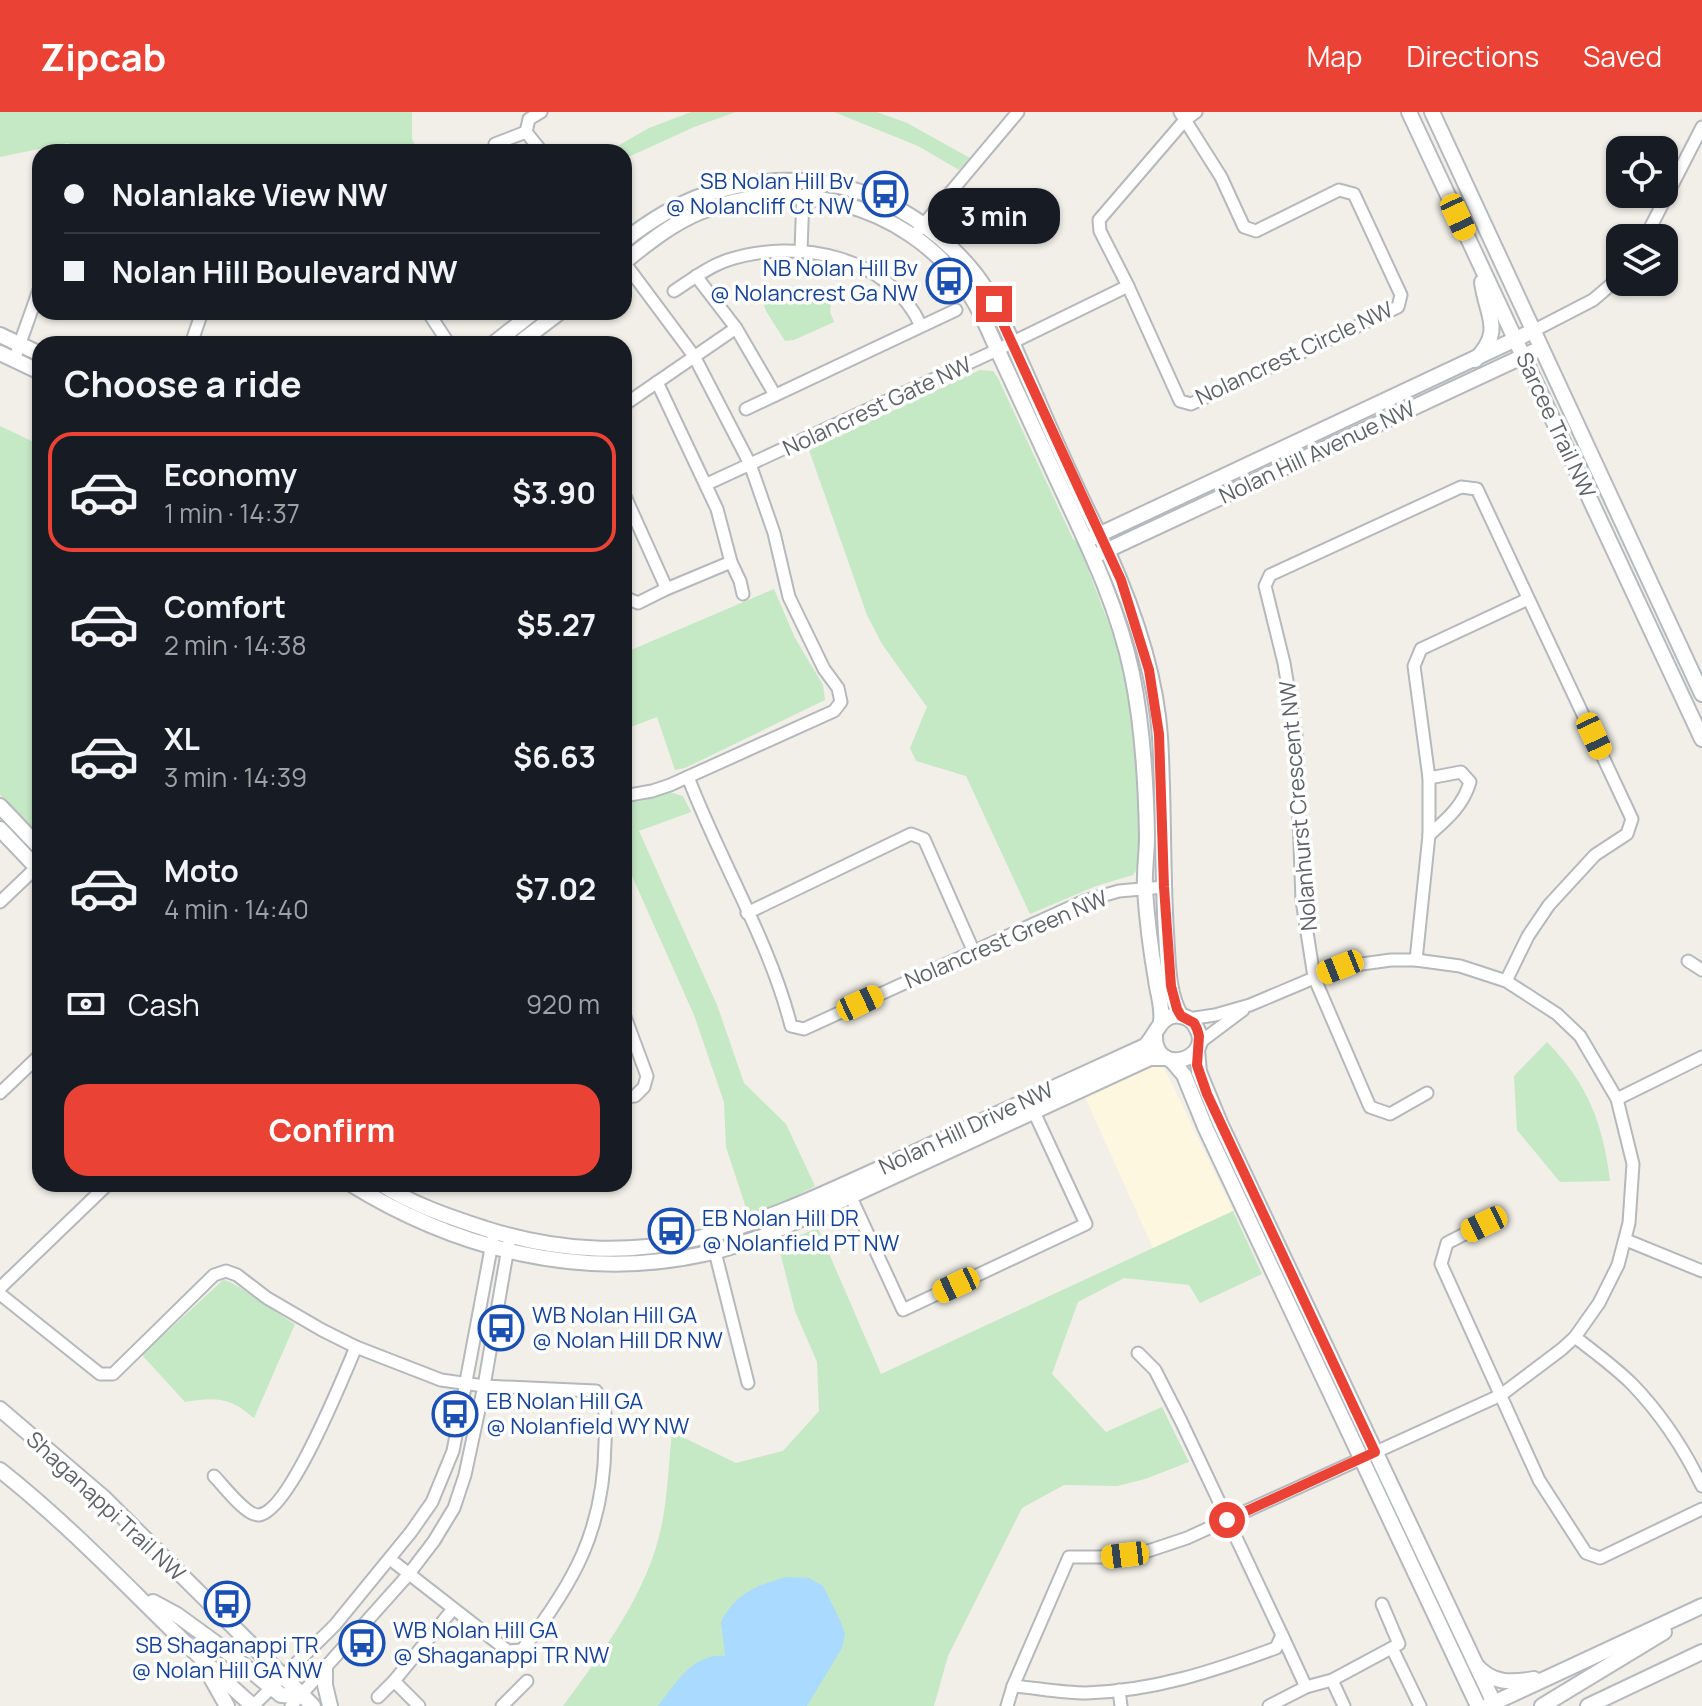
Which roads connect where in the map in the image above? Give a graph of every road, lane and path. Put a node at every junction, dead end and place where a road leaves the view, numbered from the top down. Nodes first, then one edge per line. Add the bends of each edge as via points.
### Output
1 (541, 112) edge
2 (1196, 112) edge
3 (1409, 112) edge
4 (1432, 112) edge
5 (1016, 113) edge
6 (1182, 116) edge
7 (1702, 127) edge
8 (526, 132) junction
9 (495, 144) dead end
10 (536, 144) edge
11 (803, 196) junction
12 (924, 224) junction
13 (1652, 224) edge
14 (632, 235) edge
15 (914, 237) junction
16 (801, 250) junction
17 (632, 256) edge
18 (1483, 269) junction
19 (632, 273) edge
20 (696, 276) junction
21 (1128, 286) junction
22 (1606, 289) edge
23 (674, 291) dead end
24 (32, 310) edge
25 (956, 310) dead end
26 (524, 320) edge
27 (550, 320) edge
28 (921, 326) junction
29 (736, 328) junction
30 (1533, 331) junction
31 (0, 335) edge
32 (503, 336) edge
33 (528, 336) edge
34 (1516, 340) junction
35 (20, 344) junction
36 (1005, 347) junction
37 (1541, 348) junction
38 (32, 350) edge
39 (0, 353) edge
40 (694, 356) junction
41 (1524, 356) junction
42 (14, 360) junction
43 (1475, 360) junction
44 (32, 368) edge
45 (657, 382) junction
46 (775, 395) junction
47 (632, 399) edge
48 (746, 409) dead end
49 (750, 464) junction
50 (707, 484) junction
51 (632, 512) edge
52 (1093, 538) junction
53 (1100, 553) junction
54 (731, 562) junction
55 (664, 590) junction
56 (743, 594) dead end
57 (1528, 599) junction
58 (632, 600) edge
59 (1702, 694) edge
60 (1702, 739) edge
61 (688, 777) junction
62 (1429, 778) junction
63 (632, 795) edge
64 (0, 806) edge
65 (0, 829) edge
66 (1429, 835) junction
67 (32, 840) edge
68 (32, 860) edge
69 (32, 873) edge
70 (1164, 887) junction
71 (1145, 888) junction
72 (0, 902) edge
73 (747, 913) junction
74 (973, 950) junction
75 (1416, 960) junction
76 (1688, 961) dead end
77 (1702, 970) edge
78 (1314, 977) junction
79 (1506, 981) junction
80 (1250, 1005) junction
81 (1185, 1018) junction
82 (1158, 1028) junction
83 (632, 1036) edge
84 (1198, 1046) junction
85 (1702, 1057) edge
86 (1169, 1059) junction
87 (32, 1063) edge
88 (1091, 1078) junction
89 (0, 1093) edge
90 (1427, 1093) dead end
91 (632, 1096) edge
92 (1617, 1099) junction
93 (1034, 1112) junction
94 (848, 1190) junction
95 (100, 1192) edge
96 (365, 1192) edge
97 (396, 1192) edge
98 (1484, 1224) dead end
99 (494, 1231) junction
100 (711, 1236) junction
101 (1626, 1240) junction
102 (508, 1244) junction
103 (491, 1247) junction
104 (716, 1251) junction
105 (1702, 1271) edge
106 (0, 1288) edge
107 (0, 1294) edge
108 (1575, 1337) junction
109 (356, 1347) junction
110 (1138, 1353) dead end
111 (466, 1383) junction
112 (748, 1383) dead end
113 (484, 1386) junction
114 (1501, 1395) junction
115 (0, 1409) edge
116 (1368, 1456) junction
117 (0, 1470) edge
118 (214, 1476) dead end
119 (1702, 1486) edge
120 (1702, 1509) edge
121 (1227, 1520) junction
122 (390, 1559) junction
123 (408, 1575) junction
124 (138, 1595) junction
125 (1382, 1604) dead end
126 (1702, 1607) edge
127 (453, 1609) junction
128 (1282, 1635) junction
129 (1392, 1648) junction
130 (1702, 1652) edge
131 (201, 1660) junction
132 (1476, 1665) junction
133 (325, 1669) junction
134 (1554, 1675) junction
135 (283, 1678) junction
136 (1332, 1680) junction
137 (394, 1681) junction
138 (527, 1681) dead end
139 (1013, 1686) junction
140 (1306, 1687) junction
141 (272, 1689) junction
142 (1119, 1690) junction
143 (378, 1697) dead end
144 (302, 1703) edge
145 (1492, 1705) edge
146 (227, 1706) edge
147 (254, 1706) edge
148 (270, 1706) edge
149 (330, 1706) edge
150 (419, 1706) edge
151 (502, 1706) edge
152 (1007, 1706) edge
153 (1121, 1706) edge
154 (1269, 1706) edge
155 (1344, 1706) edge
156 (1420, 1706) edge
157 (1478, 1706) edge
158 (1542, 1706) edge
159 (1588, 1706) edge

1 - 8 street via 529,119
2 - 6 street
3 - 18 street, Sarcee Trail NW
4 - 30 street, Sarcee Trail NW
5 - 12 street
6 - 21 street, Nolancrest Circle NW via 1099,220
6 - 21 street, Nolancrest Circle NW via 1221,177 1244,227 1256,231 1339,190 1354,194 1401,295 1398,307 1191,404 1180,401
7 - 13 street
8 - 9 street
8 - 10 street
11 - 15 street via 868,211
11 - 16 street
11 - 17 street via 749,199 699,213
12 - 14 street via 842,186 764,181 681,204
12 - 15 street
12 - 36 street via 976,275
15 - 36 street via 948,266
16 - 20 street via 725,260
16 - 28 street via 877,275 913,308
18 - 34 street, Sarcee Trail NW
18 - 43 street via 1493,328 1491,340
19 - 40 street
20 - 23 street
20 - 29 street
21 - 36 street
22 - 30 street
24 - 35 street
25 - 28 street
26 - 32 street
27 - 33 street
28 - 46 street
29 - 40 street
29 - 46 street
30 - 34 street, Nolan Hill Avenue NW
30 - 37 street, Sarcee Trail NW
31 - 35 street
34 - 41 street, Sarcee Trail NW
34 - 43 street, Nolan Hill Avenue NW
35 - 38 street
35 - 42 street
36 - 49 street, Nolancrest Gate NW
36 - 52 street
37 - 41 street, Nolan Hill Avenue NW
37 - 59 street, Sarcee Trail NW
39 - 42 street
40 - 45 street
40 - 49 street
41 - 53 street, Nolan Hill Avenue NW
41 - 60 street, Sarcee Trail NW
42 - 44 street
43 - 52 street, Nolan Hill Avenue NW
45 - 47 street
45 - 50 street
46 - 48 street
49 - 50 street, Nolancrest Gate NW
49 - 61 street via 789,597 841,702 834,711
50 - 54 street
51 - 55 street
52 - 53 street
53 - 70 street via 1121,580 1149,670 1157,721
53 - 71 street via 1143,736
54 - 55 street
54 - 56 street
55 - 58 street via 638,603
57 - 62 street via 1421,649 1414,666
57 - 78 street, Nolanhurst Crescent NW via 1477,489 1461,487 1270,575 1265,586 1296,735 1302,900
57 - 79 street, Nolanhurst Crescent NW via 1632,819 1627,834 1595,855 1549,905
61 - 63 street
61 - 73 street, Nolancrest Green NW
62 - 66 street
62 - 66 street via 1461,772 1470,782 1451,816
64 - 67 street
65 - 68 street
66 - 75 street
69 - 72 street
70 - 71 street, Nolancrest Green NW
70 - 81 street via 1171,986
71 - 74 street, Nolancrest Green NW via 1084,901
71 - 82 street via 1162,1012
73 - 74 street via 911,834 924,839
73 - 74 street, Nolancrest Green NW via 782,989 791,1026 804,1029
75 - 78 street via 1340,967
75 - 79 street via 1460,966
76 - 77 street
78 - 80 street
78 - 90 street via 1370,1107 1390,1114
79 - 92 street via 1580,1036
80 - 81 street
80 - 84 street
81 - 82 street via 1167,1018
81 - 84 street via 1197,1029
82 - 86 street via 1156,1048
82 - 88 street, Nolan Hill Drive NW via 1145,1046
83 - 91 street via 647,1076 644,1087
84 - 86 street via 1186,1059
84 - 116 street via 1197,1065 1207,1094
85 - 92 street
86 - 88 street, Nolan Hill Drive NW via 1150,1058
86 - 116 street via 1184,1075
87 - 89 street
88 - 93 street, Nolan Hill Drive NW
88 - 94 street, Nolan Hill Drive NW
92 - 101 street via 1633,1164
93 - 94 street, Nolan Hill Drive NW
93 - 94 street, Nolan Hill Drive NW via 1086,1224 903,1310
94 - 100 street, Nolan Hill Drive NW
94 - 104 street, Nolan Hill Drive NW via 762,1237
95 - 106 street
96 - 103 street, Nolan Hill Drive NW via 406,1216
97 - 99 street, Nolan Hill Drive NW
98 - 114 street via 1447,1243 1441,1264
99 - 102 street, Nolan Hill Drive NW
99 - 103 street
100 - 102 street, Nolan Hill Drive NW via 622,1248
100 - 104 street
101 - 105 street
101 - 108 street via 1599,1303
102 - 103 street, Nolan Hill Drive NW
102 - 104 street, Nolan Hill Drive NW via 606,1264 659,1262
102 - 113 street
103 - 111 street
104 - 112 street
107 - 109 street via 100,1374 113,1374 214,1275 226,1271
108 - 114 street
108 - 119 street via 1632,1384 1663,1421
109 - 111 street via 441,1380
109 - 118 street via 307,1457 271,1509 258,1515 248,1512
110 - 121 street via 1155,1370
111 - 113 street
111 - 122 street via 442,1482
113 - 123 street via 454,1508
113 - 127 street via 596,1391 605,1403 605,1469 575,1575 522,1650 508,1651
114 - 116 street
114 - 120 street via 1539,1480 1586,1553 1600,1558
115 - 135 street, Shaganappi Trail NW via 103,1497
116 - 121 street
116 - 132 street
116 - 157 street
117 - 124 street, Shaganappi Trail NW
121 - 128 street
121 - 139 street via 1142,1553 1069,1557
122 - 123 street
122 - 135 street
123 - 127 street
123 - 133 street
124 - 131 street, Shaganappi Trail NW
124 - 141 street via 177,1615
125 - 129 street via 1399,1644
126 - 134 street
126 - 158 street
127 - 137 street
128 - 140 street
128 - 142 street via 1276,1648 1207,1674
129 - 136 street
129 - 156 street
130 - 159 street
131 - 146 street
131 - 147 street, Shaganappi Trail NW
132 - 134 street via 1498,1681
132 - 145 street
133 - 144 street
133 - 149 street
134 - 145 street
135 - 141 street
135 - 144 street, Shaganappi Trail NW
136 - 140 street
136 - 155 street
137 - 143 street
137 - 150 street
138 - 151 street
139 - 142 street via 1083,1693
139 - 152 street
140 - 154 street
141 - 144 street
141 - 147 street
142 - 153 street
147 - 148 street

